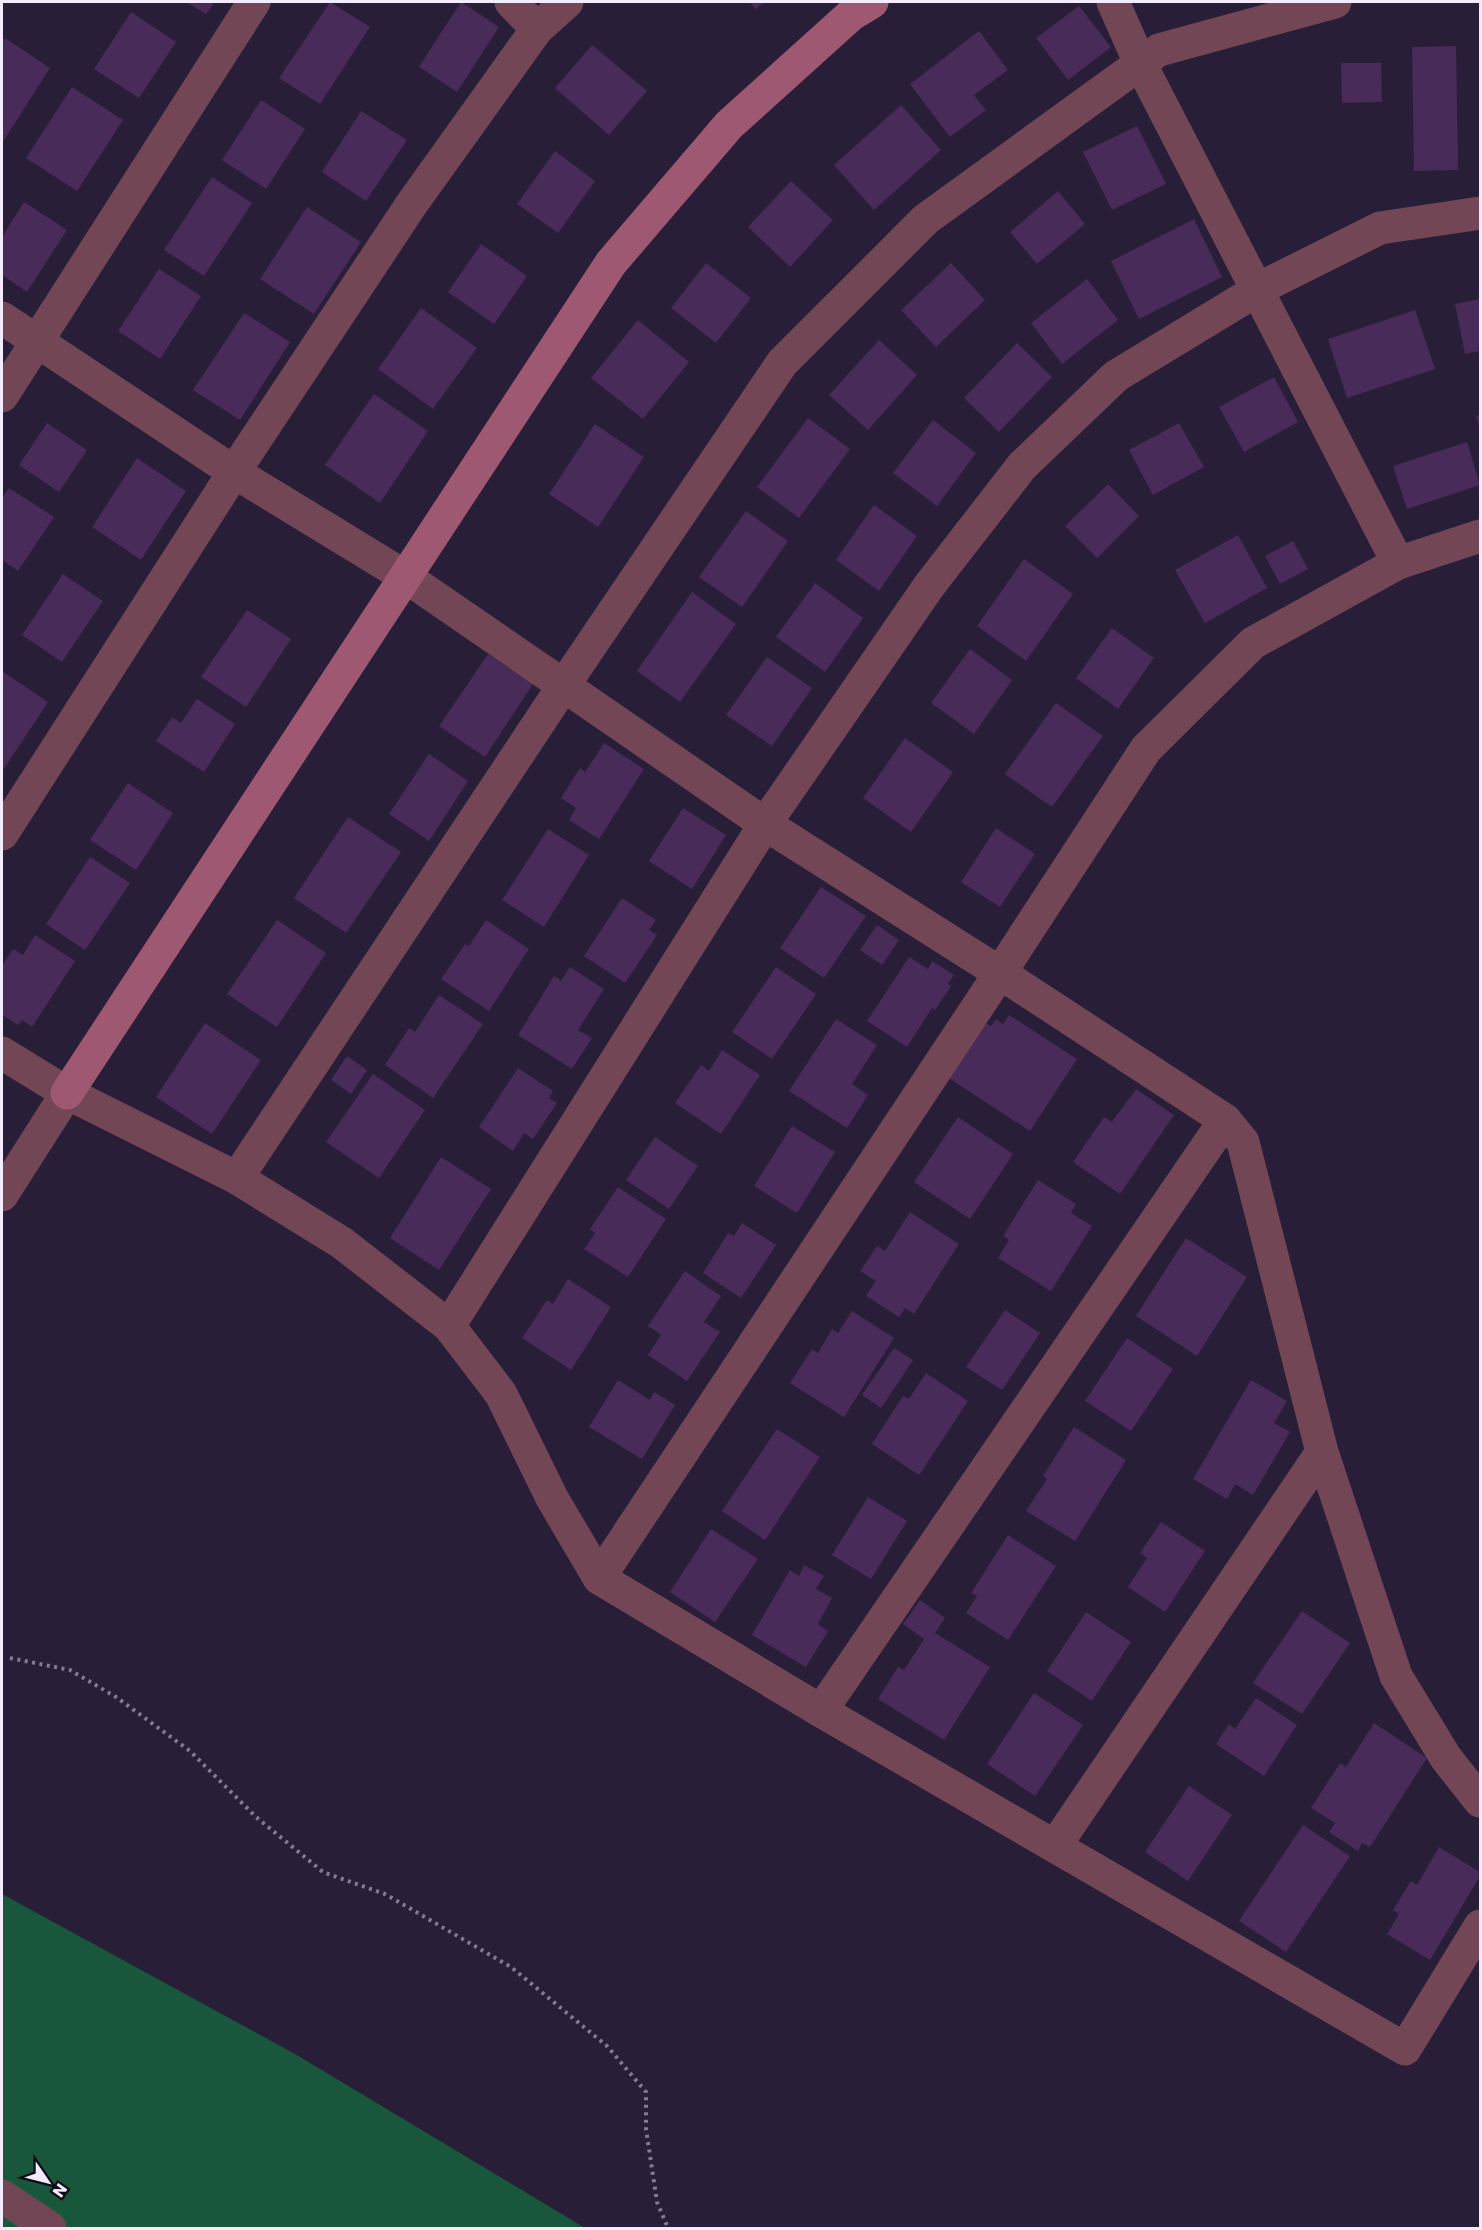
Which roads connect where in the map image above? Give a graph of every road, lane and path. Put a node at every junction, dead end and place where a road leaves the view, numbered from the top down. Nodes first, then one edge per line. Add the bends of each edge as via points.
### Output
1 (254, 2) edge
2 (511, 2) edge
3 (567, 2) edge
4 (872, 2) edge
5 (1113, 2) edge
6 (1335, 2) edge
7 (537, 29) junction
8 (1140, 63) junction
9 (1480, 213) edge
10 (1257, 290) junction
11 (2, 318) edge
12 (38, 341) junction
13 (2, 396) edge
14 (234, 472) junction
15 (1480, 536) edge
16 (1398, 563) junction
17 (406, 577) junction
18 (564, 685) junction
19 (765, 824) junction
20 (2, 834) edge
21 (1000, 973) junction
22 (2, 1053) edge
23 (67, 1093) junction
24 (1226, 1120) junction
25 (237, 1178) junction
26 (2, 1195) edge
27 (448, 1326) junction
28 (1322, 1452) junction
29 (599, 1578) junction
30 (10, 1658) dead end
31 (821, 1711) junction
32 (1480, 1802) edge
33 (1055, 1846) junction
34 (1480, 1926) edge
35 (2, 2196) edge
36 (51, 2229) edge
37 (668, 2229) edge

1 - 12 street
2 - 7 street
3 - 7 street
4 - 17 street via 852,14 729,125 611,263
5 - 8 street
6 - 8 street via 1159,50
7 - 14 street via 411,206
8 - 10 street
8 - 18 street via 926,219 782,363
9 - 10 street via 1380,228
10 - 16 street
10 - 19 street via 1116,376 1022,466 929,586
11 - 12 street
12 - 13 street
12 - 14 street
14 - 17 street
14 - 20 street
15 - 16 street
16 - 21 street via 1253,643 1146,749
17 - 18 street
17 - 23 street
18 - 19 street
18 - 25 street
19 - 21 street
19 - 27 street
21 - 24 street
21 - 29 street
22 - 23 street
23 - 25 street
23 - 26 street
24 - 28 street via 1243,1142
24 - 31 street
25 - 27 street via 342,1243
27 - 29 street via 501,1394 552,1498
28 - 32 street via 1396,1676 1446,1758
28 - 33 street
29 - 31 street
30 - 37 path via 70,1670 116,1697 190,1751 256,1817 323,1872 385,1894 511,1967 607,2046 646,2092 646,2129 657,2202
31 - 33 street
33 - 34 street via 1405,2049
35 - 36 street

